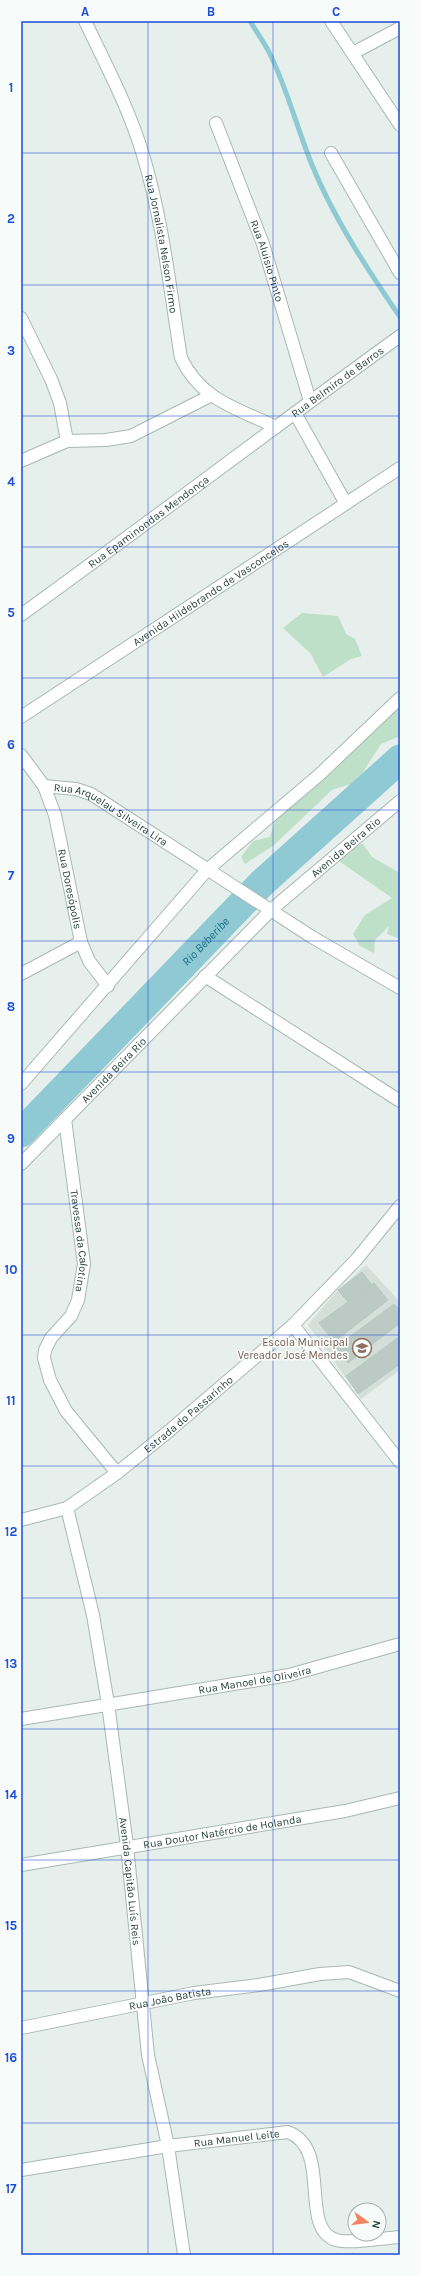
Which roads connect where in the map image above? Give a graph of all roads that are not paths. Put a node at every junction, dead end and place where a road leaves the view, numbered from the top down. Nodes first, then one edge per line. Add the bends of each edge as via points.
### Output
1 (85, 21) edge
2 (331, 21) edge
3 (400, 28) edge
4 (353, 53) junction
5 (216, 123) dead end
6 (400, 125) edge
7 (331, 153) dead end
8 (400, 273) edge
9 (22, 320) edge
10 (400, 336) edge
11 (210, 396) junction
12 (310, 401) junction
13 (295, 412) junction
14 (276, 427) junction
15 (68, 441) junction
16 (21, 461) edge
17 (400, 468) edge
18 (345, 502) junction
19 (21, 615) edge
20 (400, 698) edge
21 (21, 716) edge
22 (21, 755) edge
23 (44, 786) junction
24 (400, 801) edge
25 (207, 870) junction
26 (271, 910) junction
27 (81, 942) junction
28 (21, 974) edge
29 (205, 976) junction
30 (108, 986) junction
31 (400, 988) edge
32 (21, 1084) edge
33 (400, 1102) edge
34 (65, 1120) junction
35 (21, 1164) edge
36 (400, 1206) edge
37 (293, 1325) junction
38 (400, 1462) edge
39 (117, 1473) junction
40 (68, 1508) junction
41 (21, 1520) edge
42 (400, 1644) edge
43 (108, 1704) junction
44 (21, 1719) edge
45 (400, 1798) edge
46 (127, 1846) junction
47 (21, 1864) edge
48 (400, 1991) edge
49 (142, 2004) junction
50 (21, 2028) edge
51 (168, 2146) junction
52 (21, 2170) edge
53 (400, 2237) edge
54 (184, 2255) edge

1 - 11 street, Rua Jornalista Nelson Firmo via 134,129 150,177 159,217 181,358 189,374
2 - 4 street
3 - 4 street
4 - 6 street
5 - 12 street, Rua Aluisio Pinto via 263,244
7 - 8 street
9 - 15 street via 51,379 60,403
10 - 12 street, Rua Belmiro de Barros
11 - 14 street, Rua Jornalista Nelson Firmo
11 - 15 street via 131,436 106,440
12 - 13 street, Rua Belmiro de Barros
13 - 14 street, Rua Belmiro de Barros
13 - 18 street
14 - 19 street, Rua Epaminondas Mendonça
15 - 16 street
17 - 18 street, Avenida Hildebrando de Vasconcelos
18 - 21 street, Avenida Hildebrando de Vasconcelos via 178,616
20 - 25 street via 319,775
22 - 23 street, Rua Arquelau Silveira Lira
23 - 25 street, Rua Arquelau Silveira Lira via 76,789 91,794
23 - 27 street, Rua Doresópolis via 55,815
24 - 26 street, Avenida Beira Rio
25 - 26 street, Rua Arquelau Silveira Lira
25 - 30 street
26 - 29 street, Avenida Beira Rio
26 - 31 street
27 - 28 street
27 - 30 street, Rua Doresópolis via 89,961
29 - 33 street
29 - 34 street, Avenida Beira Rio
30 - 32 street
34 - 35 street, Avenida Beira Rio
34 - 39 street, Travessa da Calotina via 84,1270 78,1300 71,1316 50,1338 44,1358 50,1380 66,1412
36 - 37 street, Estrada do Passarinho via 356,1260
37 - 38 street
37 - 39 street, Estrada do Passarinho
39 - 40 street, Estrada do Passarinho
40 - 41 street, Estrada do Passarinho
40 - 43 street, Avenida Capitão Luís Reis via 91,1607
42 - 43 street, Rua Manoel de Oliveira via 289,1675
43 - 44 street, Rua Manoel de Oliveira
43 - 46 street, Avenida Capitão Luís Reis
45 - 46 street, Rua Doutor Natércio de Holanda via 345,1811
46 - 47 street, Rua Doutor Natércio de Holanda
46 - 49 street, Avenida Capitão Luís Reis
48 - 49 street, Rua João Batista via 349,1972 194,1993
49 - 50 street, Rua João Batista
49 - 51 street, Avenida Capitão Luís Reis via 148,2055
51 - 52 street, Rua Manuel Leite
51 - 53 street, Rua Manuel Leite via 288,2132 304,2142 312,2160 319,2219 322,2229 328,2235 344,2241
51 - 54 street, Avenida Capitão Luís Reis

